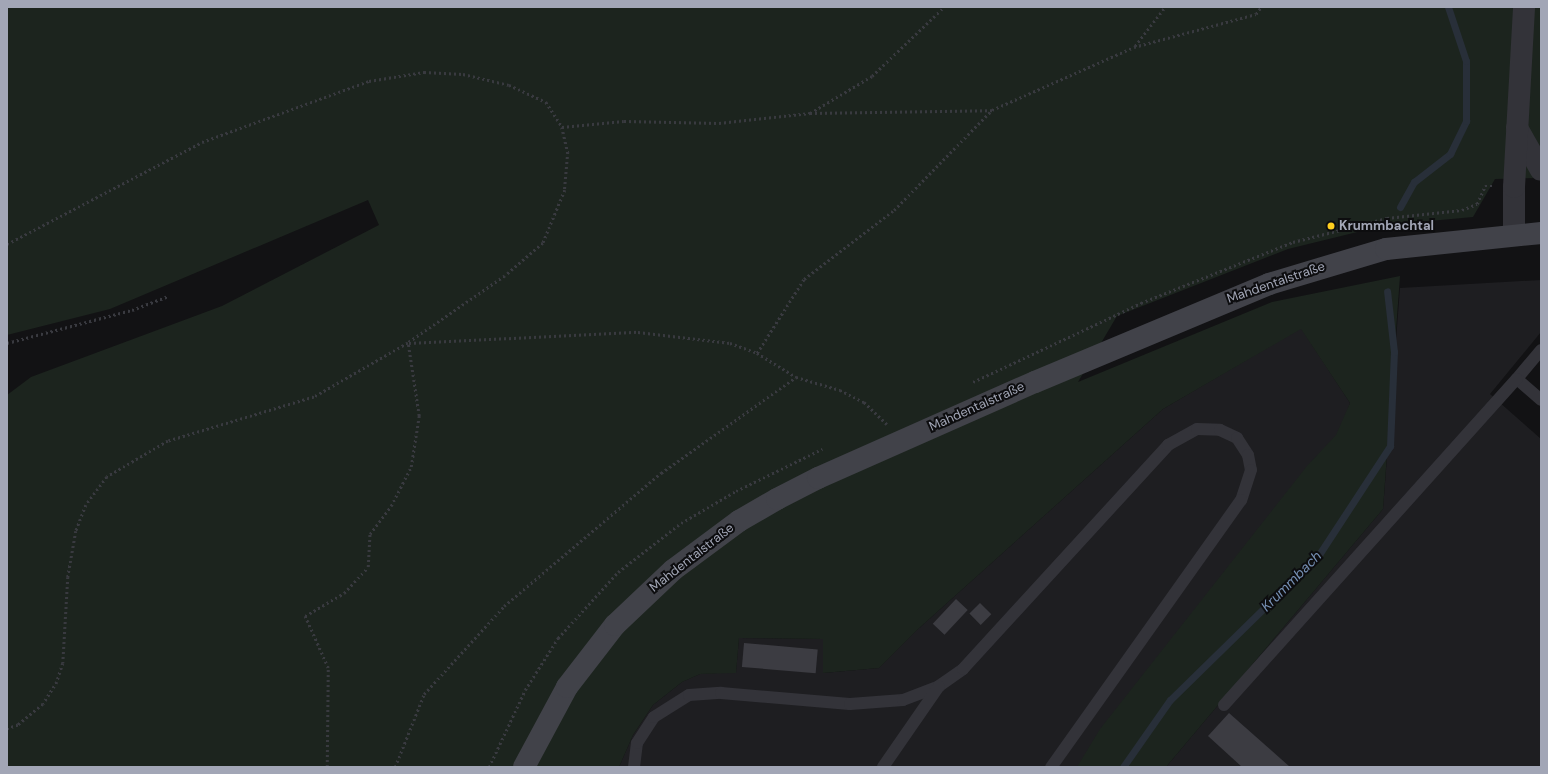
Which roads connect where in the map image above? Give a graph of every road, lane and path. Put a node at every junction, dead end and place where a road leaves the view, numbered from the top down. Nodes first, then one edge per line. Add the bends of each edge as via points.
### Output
1 (944, 7) edge
2 (1165, 7) edge
3 (1261, 7) edge
4 (1524, 7) edge
5 (1134, 47) junction
6 (992, 110) junction
7 (810, 113) junction
8 (562, 127) junction
9 (1517, 128) junction
10 (1541, 170) edge
11 (1514, 187) junction
12 (1541, 233) edge
13 (1514, 234) junction
14 (7, 244) edge
15 (168, 296) dead end
16 (408, 342) junction
17 (7, 343) edge
18 (1541, 350) edge
19 (757, 353) junction
20 (796, 377) junction
21 (1517, 379) junction
22 (972, 383) dead end
23 (1541, 400) edge
24 (893, 419) dead end
25 (939, 686) junction
26 (1224, 705) dead end
27 (7, 729) edge
28 (326, 767) edge
29 (395, 767) edge
30 (524, 767) edge
31 (634, 767) edge
32 (883, 767) edge
33 (1051, 767) edge

1 - 7 path via 872,76
2 - 5 path
3 - 5 path via 1256,14
4 - 9 street
5 - 6 path
6 - 7 path
6 - 19 path via 894,210 804,279
7 - 8 path via 719,123 624,121
8 - 14 path via 546,102 510,85 486,79 463,74 424,72 369,81 202,142
8 - 16 path via 568,152 565,190 543,242 505,276
9 - 10 street
9 - 11 street
11 - 13 street
11 - 22 path via 1485,186 1477,204 1462,210 1387,218 1293,242 1141,303
12 - 13 main road, Mahdentalstraße
13 - 30 main road, Mahdentalstraße via 1386,249 1269,284 1020,388 818,478 777,500 739,521 673,570 615,625 567,687
15 - 17 path via 132,310
16 - 19 path via 638,332 730,343
16 - 27 path via 314,397 168,441 107,477 86,505 76,531 68,577 63,663 57,682 42,704 18,725
16 - 28 path via 419,416 411,467 391,506 370,534 368,567 344,593 305,616 328,668
18 - 21 lane via 1534,355
19 - 20 path
20 - 24 path via 840,390 864,402 886,422
20 - 29 path via 661,473 504,606 424,694
21 - 23 lane
21 - 26 lane
25 - 31 lane via 903,700 850,704 720,693 689,695 654,717 637,743
25 - 32 lane
25 - 33 lane via 963,669 1168,445 1197,429 1220,430 1237,438 1248,455 1251,470 1241,500

